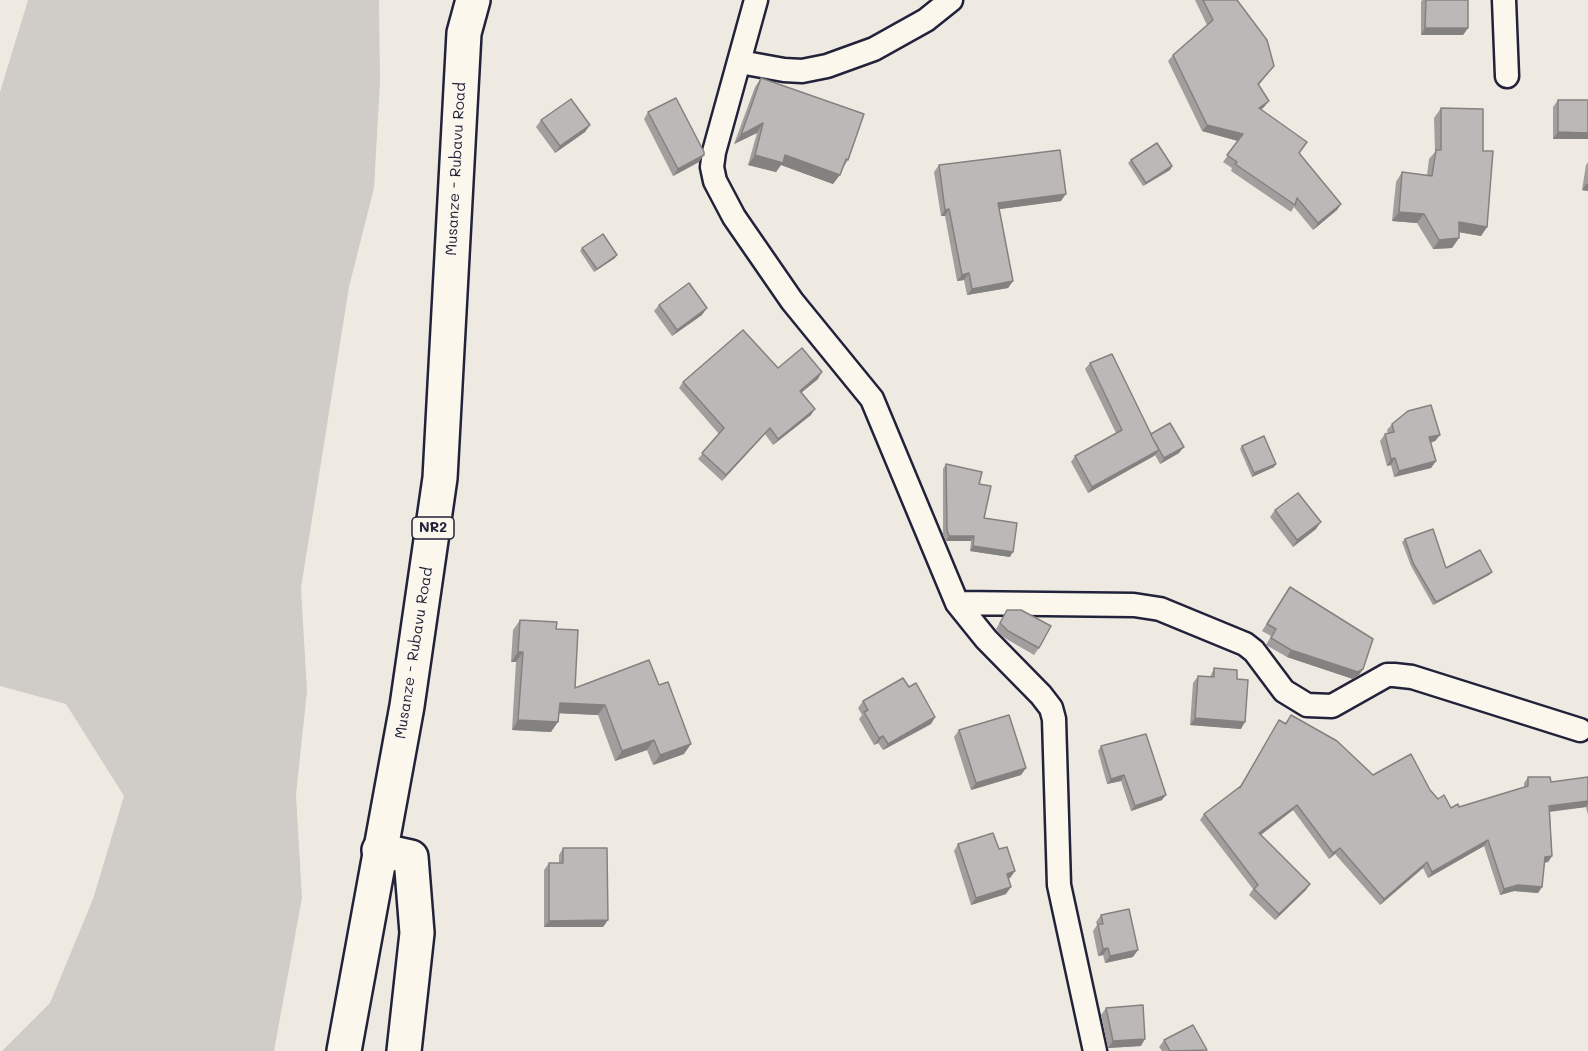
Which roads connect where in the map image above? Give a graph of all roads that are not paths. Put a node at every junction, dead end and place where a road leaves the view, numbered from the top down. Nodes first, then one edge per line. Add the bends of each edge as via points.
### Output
1 (473, 0) edge
2 (756, 0) edge
3 (951, 0) edge
4 (1504, 0) edge
5 (740, 62) junction
6 (1507, 76) dead end
7 (957, 603) junction
8 (1580, 730) dead end
9 (380, 850) junction
10 (344, 1051) edge
11 (404, 1051) edge
12 (1095, 1051) edge

1 - 9 main road, Musanze - Rubavu Road / NR2 via 464,33 440,478 407,706
2 - 5 street
3 - 5 street via 926,20 874,49 827,66 802,71
4 - 6 street
5 - 7 street via 714,152 712,167 716,181 734,217 792,301 872,399
7 - 8 street via 1134,605 1160,609 1245,644 1284,691 1307,705 1332,706 1387,675 1394,675 1412,677
7 - 12 street via 1051,708 1059,885
9 - 10 main road, Musanze - Rubavu Road / NR2
9 - 11 main road via 411,857 417,933

